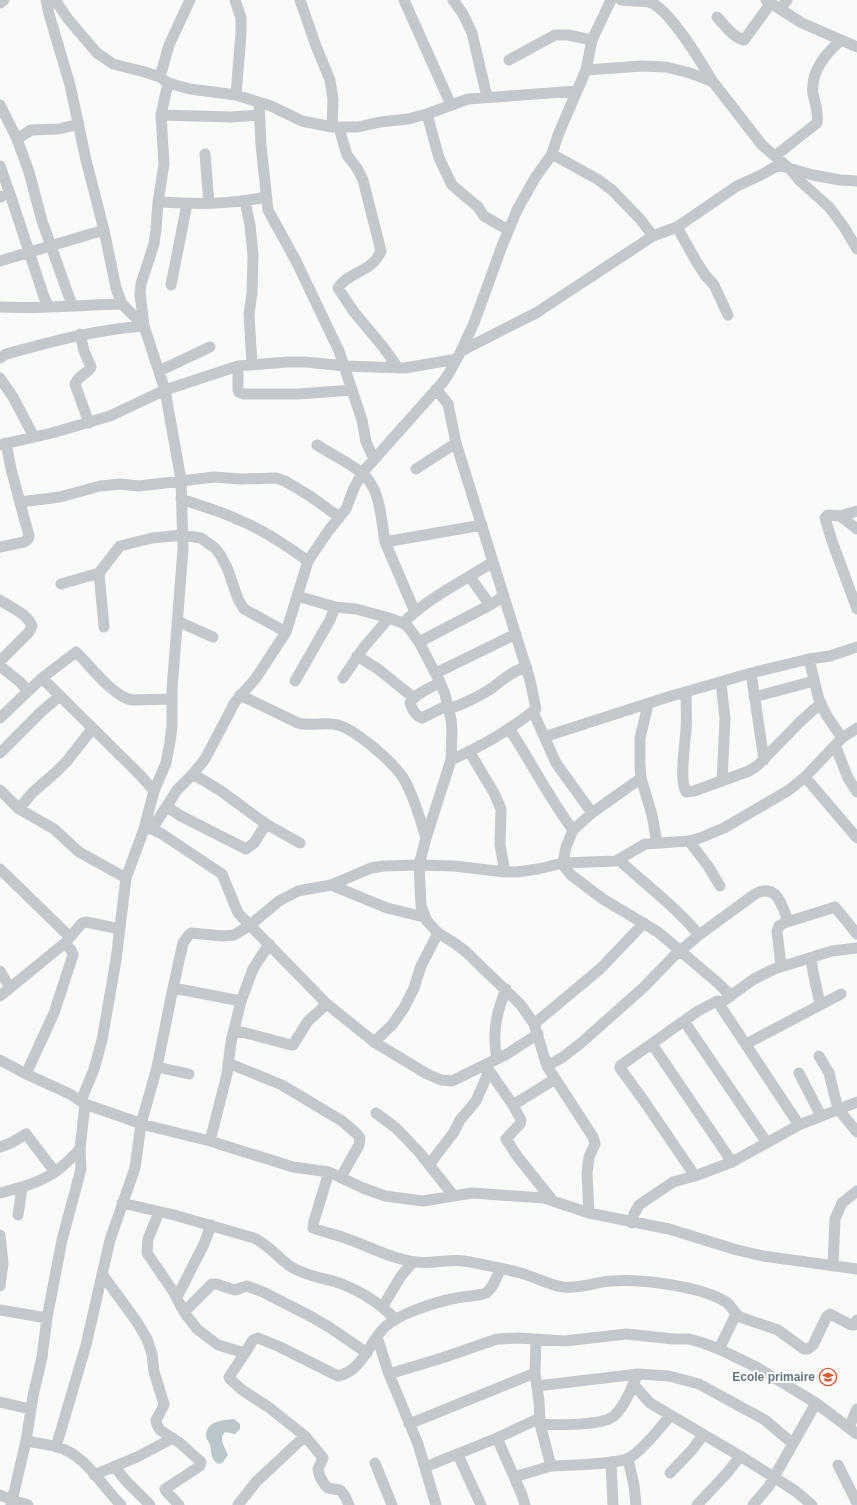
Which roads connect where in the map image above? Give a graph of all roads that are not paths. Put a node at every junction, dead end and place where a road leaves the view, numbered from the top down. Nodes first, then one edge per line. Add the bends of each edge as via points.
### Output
1 (4, 0) edge
2 (46, 0) edge
3 (55, 0) edge
4 (190, 0) edge
5 (235, 0) edge
6 (300, 0) edge
7 (404, 0) edge
8 (454, 0) edge
9 (611, 0) edge
10 (621, 0) edge
11 (0, 3) edge
12 (776, 3) edge
13 (717, 17) dead end
14 (592, 40) junction
15 (841, 40) junction
16 (857, 47) edge
17 (508, 60) dead end
18 (586, 70) junction
19 (164, 80) junction
20 (713, 82) junction
21 (577, 91) junction
22 (236, 95) junction
23 (487, 97) junction
24 (260, 103) junction
25 (0, 105) edge
26 (451, 105) junction
27 (427, 114) junction
28 (161, 115) junction
29 (259, 115) junction
30 (79, 124) junction
31 (335, 128) junction
32 (17, 139) junction
33 (205, 154) dead end
34 (552, 154) junction
35 (775, 156) junction
36 (0, 166) edge
37 (791, 170) junction
38 (857, 181) edge
39 (3, 196) edge
40 (266, 197) junction
41 (245, 201) junction
42 (158, 202) junction
43 (187, 204) junction
44 (209, 204) junction
45 (677, 227) junction
46 (104, 230) junction
47 (508, 230) junction
48 (653, 236) junction
49 (50, 246) junction
50 (857, 249) edge
51 (29, 253) junction
52 (0, 261) edge
53 (171, 285) dead end
54 (122, 304) junction
55 (72, 305) junction
56 (0, 307) edge
57 (49, 307) junction
58 (728, 315) dead end
59 (144, 326) junction
60 (80, 334) junction
61 (210, 347) dead end
62 (459, 355) junction
63 (0, 358) edge
64 (252, 364) junction
65 (238, 366) junction
66 (345, 366) junction
67 (398, 368) junction
68 (159, 371) junction
69 (0, 378) edge
70 (436, 389) junction
71 (165, 390) junction
72 (352, 390) junction
73 (89, 423) junction
74 (34, 437) junction
75 (456, 443) junction
76 (3, 444) edge
77 (317, 445) dead end
78 (374, 459) junction
79 (416, 469) dead end
80 (362, 473) junction
81 (181, 480) junction
82 (182, 499) junction
83 (20, 502) junction
84 (857, 511) edge
85 (840, 516) junction
86 (339, 518) junction
87 (482, 525) junction
88 (857, 529) edge
89 (182, 536) junction
90 (385, 542) junction
91 (0, 547) edge
92 (308, 561) junction
93 (494, 562) junction
94 (99, 573) junction
95 (470, 577) junction
96 (61, 584) dead end
97 (297, 596) junction
98 (504, 596) junction
99 (0, 600) edge
100 (490, 605) junction
101 (335, 607) junction
102 (857, 609) edge
103 (415, 612) junction
104 (389, 618) junction
105 (177, 621) junction
106 (403, 623) junction
107 (104, 627) dead end
108 (286, 632) junction
109 (516, 634) junction
110 (213, 638) dead end
111 (419, 642) junction
112 (857, 648) edge
113 (358, 656) junction
114 (809, 659) junction
115 (0, 661) edge
116 (0, 666) edge
117 (527, 668) junction
118 (752, 673) junction
119 (438, 677) junction
120 (42, 678) junction
121 (343, 678) dead end
122 (295, 681) dead end
123 (814, 681) junction
124 (721, 683) junction
125 (28, 691) junction
126 (686, 692) junction
127 (240, 695) junction
128 (60, 696) junction
129 (754, 697) junction
130 (414, 698) junction
131 (172, 699) junction
132 (821, 703) junction
133 (648, 705) junction
134 (449, 707) junction
135 (533, 712) junction
136 (0, 718) edge
137 (509, 728) junction
138 (857, 728) edge
139 (92, 729) junction
140 (544, 736) junction
141 (838, 741) junction
142 (469, 751) junction
143 (0, 753) edge
144 (451, 760) junction
145 (764, 760) junction
146 (193, 774) junction
147 (805, 777) junction
148 (641, 778) junction
149 (722, 780) junction
150 (0, 790) edge
151 (154, 790) junction
152 (857, 792) edge
153 (167, 807) junction
154 (19, 810) junction
155 (592, 813) junction
156 (266, 824) junction
157 (148, 829) junction
158 (573, 830) junction
159 (426, 838) junction
160 (857, 838) edge
161 (689, 841) junction
162 (657, 842) junction
163 (300, 843) dead end
164 (619, 860) junction
165 (563, 863) junction
166 (419, 865) junction
167 (0, 869) edge
168 (505, 872) junction
169 (126, 878) junction
170 (331, 885) junction
171 (720, 886) dead end
172 (424, 917) junction
173 (788, 921) junction
174 (644, 923) junction
175 (249, 926) junction
176 (120, 929) junction
177 (438, 933) junction
178 (857, 934) edge
179 (699, 935) junction
180 (67, 940) junction
181 (270, 944) junction
182 (857, 948) edge
183 (680, 952) junction
184 (812, 958) junction
185 (781, 966) junction
186 (0, 971) edge
187 (10, 988) junction
188 (173, 988) junction
189 (506, 989) junction
190 (841, 994) dead end
191 (0, 996) edge
192 (731, 996) junction
193 (241, 1001) junction
194 (717, 1001) junction
195 (327, 1004) junction
196 (820, 1004) junction
197 (684, 1020) junction
198 (536, 1029) junction
199 (234, 1031) junction
200 (374, 1042) junction
201 (652, 1044) junction
202 (746, 1044) junction
203 (819, 1056) dead end
204 (497, 1059) junction
205 (0, 1060) edge
206 (228, 1063) junction
207 (547, 1066) junction
208 (157, 1067) junction
209 (487, 1067) junction
210 (799, 1072) dead end
211 (26, 1074) junction
212 (189, 1074) dead end
213 (555, 1079) junction
214 (857, 1102) edge
215 (83, 1103) junction
216 (513, 1105) junction
217 (838, 1109) junction
218 (376, 1113) dead end
219 (821, 1116) junction
220 (141, 1124) junction
221 (799, 1124) junction
222 (857, 1132) edge
223 (210, 1141) junction
224 (767, 1142) junction
225 (0, 1147) edge
226 (80, 1149) junction
227 (732, 1162) junction
228 (429, 1165) junction
229 (55, 1172) junction
230 (329, 1172) junction
231 (695, 1176) junction
232 (341, 1177) junction
233 (22, 1188) junction
234 (857, 1191) edge
235 (0, 1193) edge
236 (452, 1196) junction
237 (553, 1201) junction
238 (122, 1203) junction
239 (160, 1212) junction
240 (589, 1213) junction
241 (18, 1215) dead end
242 (632, 1223) junction
243 (212, 1226) junction
244 (0, 1235) edge
245 (413, 1262) junction
246 (833, 1266) junction
247 (500, 1269) junction
248 (857, 1269) edge
249 (102, 1274) junction
250 (0, 1286) edge
251 (176, 1296) junction
252 (383, 1306) junction
253 (0, 1310) edge
254 (184, 1312) junction
255 (736, 1314) junction
256 (47, 1318) junction
257 (395, 1318) junction
258 (857, 1320) edge
259 (377, 1337) junction
260 (536, 1340) junction
261 (719, 1349) junction
262 (245, 1353) junction
263 (367, 1353) junction
264 (535, 1373) junction
265 (389, 1374) junction
266 (638, 1374) junction
267 (633, 1384) junction
268 (537, 1386) junction
269 (0, 1402) edge
270 (816, 1403) junction
271 (30, 1409) junction
272 (857, 1409) edge
273 (670, 1416) junction
274 (540, 1421) junction
275 (409, 1424) junction
276 (853, 1431) edge
277 (703, 1434) junction
278 (306, 1436) junction
279 (173, 1438) junction
280 (498, 1438) junction
281 (26, 1441) junction
282 (792, 1443) junction
283 (56, 1446) junction
284 (458, 1454) junction
285 (740, 1456) junction
286 (628, 1459) junction
287 (611, 1462) junction
288 (376, 1463) dead end
289 (838, 1465) dead end
290 (551, 1466) junction
291 (116, 1467) junction
292 (425, 1467) junction
293 (670, 1473) dead end
294 (94, 1475) junction
295 (514, 1476) junction
296 (774, 1478) junction
297 (0, 1495) edge
298 (12, 1503) edge
299 (857, 1503) edge
300 (28, 1505) edge
301 (121, 1505) edge
302 (150, 1505) edge
303 (179, 1505) edge
304 (238, 1505) edge
305 (350, 1505) edge
306 (392, 1505) edge
307 (436, 1505) edge
308 (481, 1505) edge
309 (525, 1505) edge
310 (613, 1505) edge
311 (636, 1505) edge
312 (697, 1505) edge
313 (753, 1505) edge
314 (812, 1505) edge

1 - 11 street
2 - 30 street
3 - 19 street via 68,19 106,60
4 - 19 street via 169,45
5 - 22 street via 241,18
6 - 31 street via 330,80
7 - 26 street
8 - 23 street via 472,33
9 - 14 street
10 - 20 street via 650,2 661,10 676,27
12 - 13 street via 744,40 734,35
12 - 15 street via 802,23
14 - 17 street via 555,35
14 - 18 street
15 - 16 street
15 - 35 street via 822,60 814,78 812,85 817,123
18 - 20 street via 666,67
18 - 21 street
19 - 22 street via 190,89
19 - 28 street
20 - 35 street via 762,145
21 - 23 street
21 - 34 street
22 - 24 street
23 - 26 street via 468,99
24 - 29 street
24 - 31 street via 302,121
25 - 32 street
26 - 27 street
27 - 31 street via 358,127
27 - 47 street via 439,158 452,185 478,207 484,216
28 - 29 street
28 - 42 street via 164,164
29 - 40 street
30 - 32 street via 59,129 31,130
30 - 46 street
31 - 67 street via 363,180 381,251 373,264 347,279 338,288
32 - 49 street
33 - 44 street
34 - 47 street via 524,195
34 - 48 street via 612,190
35 - 37 street
36 - 39 street
37 - 38 street
37 - 45 street via 778,166 737,186
37 - 50 street via 829,207
39 - 51 street
40 - 41 street
40 - 66 street via 268,210 327,324
41 - 44 street
41 - 64 street via 252,255 249,314
42 - 43 street
42 - 59 street via 154,244 141,284
43 - 44 street
43 - 53 street
45 - 48 street
45 - 58 street via 696,261 714,285
46 - 49 street
46 - 54 street via 116,288
47 - 62 street via 474,323
48 - 62 street via 536,313
49 - 51 street
49 - 55 street
51 - 52 street
51 - 57 street
54 - 55 street
54 - 59 street
55 - 57 street
56 - 57 street
59 - 60 street
59 - 68 street
60 - 63 street via 6,354
60 - 73 street via 91,367 80,375 75,384
61 - 68 street
62 - 67 street via 416,367
62 - 70 street via 448,375
64 - 65 street
64 - 66 street via 306,362
65 - 71 street
65 - 72 street via 238,390 243,394 299,394
66 - 67 street
66 - 72 street
68 - 71 street
69 - 74 street
70 - 75 street via 448,404
70 - 78 street
71 - 73 street
71 - 81 street
72 - 78 street via 366,442
73 - 74 street
74 - 76 street
75 - 79 street
75 - 87 street
76 - 83 street
77 - 80 street
78 - 80 street
80 - 86 street via 348,506
80 - 90 street via 379,503
81 - 82 street
81 - 83 street via 139,486 100,486 60,497
81 - 86 street via 214,477 281,479 310,496
82 - 89 street
82 - 92 street via 239,519 276,539
83 - 91 street via 28,539
84 - 85 street
85 - 88 street
85 - 102 street via 828,515 825,518
86 - 92 street
87 - 90 street
87 - 93 street
89 - 94 street via 152,538 120,546
89 - 105 street via 184,549
89 - 108 street via 202,538 215,548 228,570 235,593 244,609
90 - 103 street
92 - 97 street
93 - 95 street
93 - 98 street
94 - 96 street
94 - 107 street
95 - 100 street
95 - 103 street
97 - 101 street
97 - 108 street
98 - 100 street
98 - 109 street
99 - 115 street via 24,615 32,626
100 - 111 street
101 - 104 street
101 - 122 street
103 - 106 street
104 - 106 street
104 - 113 street
105 - 110 street
105 - 131 street
106 - 111 street
108 - 127 street via 256,678
109 - 117 street
109 - 119 street
111 - 119 street
112 - 114 street
113 - 121 street
113 - 130 street
114 - 118 street
114 - 123 street
116 - 125 street
117 - 134 street via 521,668 480,695
117 - 135 street via 536,709
118 - 124 street
118 - 129 street
119 - 130 street
119 - 134 street
120 - 125 street
120 - 128 street
120 - 131 street via 76,652 113,689 127,698
123 - 129 street
123 - 132 street
124 - 126 street
124 - 149 street via 725,719
125 - 136 street
126 - 133 street
126 - 149 street via 683,757 685,791 694,791
127 - 146 street via 205,759
127 - 159 street via 298,723 336,724 353,731 404,779 415,801
128 - 139 street
128 - 143 street
129 - 145 street
130 - 134 street via 410,703 421,718
131 - 151 street via 172,726 166,763
132 - 141 street
132 - 145 street
133 - 140 street
133 - 148 street via 640,738
134 - 144 street via 452,730
135 - 137 street
135 - 140 street
137 - 142 street
137 - 158 street via 558,810
138 - 141 street
139 - 151 street
139 - 154 street via 67,761 32,793
140 - 155 street via 556,763
141 - 147 street
141 - 152 street via 848,778
142 - 144 street
142 - 168 street via 501,809 500,845
144 - 159 street
145 - 149 street via 748,771
146 - 153 street via 179,787
146 - 156 street
147 - 160 street
147 - 161 street via 784,794 724,828
148 - 155 street
148 - 162 street
150 - 154 street
151 - 157 street
153 - 156 street via 246,849
153 - 157 street
154 - 169 street via 54,829 79,852
155 - 158 street
156 - 163 street
157 - 169 street
157 - 175 street via 162,834 222,874 238,913
158 - 165 street
159 - 166 street
161 - 162 street
161 - 171 street
162 - 164 street via 642,845
164 - 165 street
164 - 179 street via 679,912
165 - 168 street via 538,869
165 - 174 street via 568,872 588,888
166 - 168 street
166 - 170 street via 371,868
166 - 172 street
167 - 180 street
169 - 176 street
170 - 172 street via 387,908
170 - 175 street via 298,891 286,897
172 - 177 street
173 - 178 street via 835,907
173 - 179 street via 776,896 767,891 760,892
173 - 185 street via 781,924 777,930
174 - 183 street
174 - 198 street via 600,969
175 - 181 street
175 - 188 street via 234,935 189,934 184,943
176 - 180 street via 84,922
176 - 215 street via 102,1040
177 - 189 street via 465,951
177 - 200 street via 404,1008 392,1025
179 - 183 street
180 - 187 street
180 - 211 street via 73,955 54,1012
181 - 193 street via 252,969
181 - 195 street
182 - 184 street via 832,951
183 - 192 street
183 - 207 street via 581,1042
184 - 185 street
184 - 196 street via 812,972
185 - 192 street
186 - 187 street
187 - 191 street
188 - 193 street
188 - 208 street
189 - 198 street via 521,1005
189 - 204 street via 495,1024
190 - 196 street
192 - 194 street via 722,1002
193 - 199 street
194 - 197 street
194 - 202 street
195 - 199 street via 308,1021 290,1045
195 - 200 street
196 - 202 street
197 - 201 street
197 - 224 street
198 - 204 street
198 - 207 street
199 - 206 street
200 - 209 street via 427,1074 442,1080 452,1081
201 - 227 street
201 - 231 street via 620,1068
202 - 221 street
203 - 217 street via 829,1073
204 - 209 street
205 - 211 street
206 - 223 street
206 - 232 street via 282,1085 342,1121 356,1133 360,1138 359,1145
207 - 213 street
208 - 212 street
208 - 220 street
209 - 216 street
209 - 228 street via 476,1101
210 - 219 street
211 - 215 street via 70,1094
213 - 216 street
213 - 240 street via 595,1144 589,1158 587,1173
214 - 217 street
215 - 220 street
215 - 226 street
216 - 237 street via 521,1120 506,1139
217 - 219 street
217 - 222 street
218 - 228 street via 402,1134
219 - 221 street
220 - 223 street
220 - 238 street via 135,1168
221 - 224 street
223 - 230 street via 293,1167
224 - 227 street
225 - 229 street via 26,1134
226 - 229 street
226 - 256 street via 81,1169 62,1240
227 - 231 street
228 - 236 street
229 - 233 street
230 - 232 street
230 - 245 street via 314,1228 346,1238 377,1252
231 - 242 street via 673,1182 647,1198 637,1208
232 - 236 street via 363,1188 401,1199 423,1201
233 - 235 street
233 - 241 street
234 - 246 street via 842,1203 835,1219
236 - 237 street via 489,1193
237 - 240 street
238 - 239 street
238 - 249 street
239 - 243 street
239 - 251 street via 148,1239 147,1253
240 - 242 street
242 - 246 street via 669,1229 763,1256
243 - 251 street
243 - 252 street via 259,1241 290,1266 322,1280 340,1284
244 - 250 street via 3,1263
245 - 247 street via 459,1261
245 - 252 street
246 - 248 street
247 - 255 street via 521,1273 565,1288 620,1281 690,1288 726,1302
247 - 257 street via 485,1294 435,1303
249 - 279 street via 147,1339 164,1404 156,1420 157,1425
249 - 283 street via 86,1345
251 - 254 street
252 - 257 street
253 - 256 street
254 - 262 street via 197,1329 210,1340
254 - 263 street via 212,1284 235,1290 247,1286 329,1327
255 - 258 street via 778,1330 801,1348 808,1349 813,1345 828,1314 851,1325
255 - 261 street
256 - 271 street via 42,1357
257 - 259 street
259 - 263 street
259 - 265 street
260 - 261 street via 566,1342 608,1335 638,1334 694,1340
260 - 264 street
260 - 265 street via 497,1339
261 - 270 street via 758,1368
262 - 263 street via 253,1340 258,1338 338,1376 351,1370
262 - 278 street via 230,1379
264 - 268 street
264 - 275 street
265 - 275 street
266 - 267 street
266 - 268 street
266 - 282 street via 669,1376 699,1384 765,1420
267 - 273 street via 650,1403
267 - 274 street via 618,1412 611,1418 571,1425
268 - 274 street
269 - 271 street
270 - 276 street
270 - 282 street
271 - 281 street
272 - 276 street
273 - 277 street
273 - 286 street
274 - 280 street
274 - 290 street
275 - 292 street
277 - 285 street
277 - 293 street
278 - 304 street via 256,1482
278 - 305 street via 323,1458 318,1469 323,1483 328,1488 340,1490
279 - 291 street
279 - 303 street via 201,1464 165,1489
280 - 284 street
280 - 295 street
281 - 283 street
281 - 298 street
282 - 296 street
283 - 294 street via 79,1458
284 - 292 street
284 - 308 street
285 - 296 street
285 - 312 street
286 - 287 street
286 - 311 street
287 - 290 street
287 - 310 street
288 - 306 street
289 - 299 street
290 - 295 street
291 - 294 street
291 - 302 street via 126,1482
292 - 307 street
294 - 301 street
295 - 309 street
296 - 313 street
296 - 314 street
297 - 298 street
298 - 300 street

